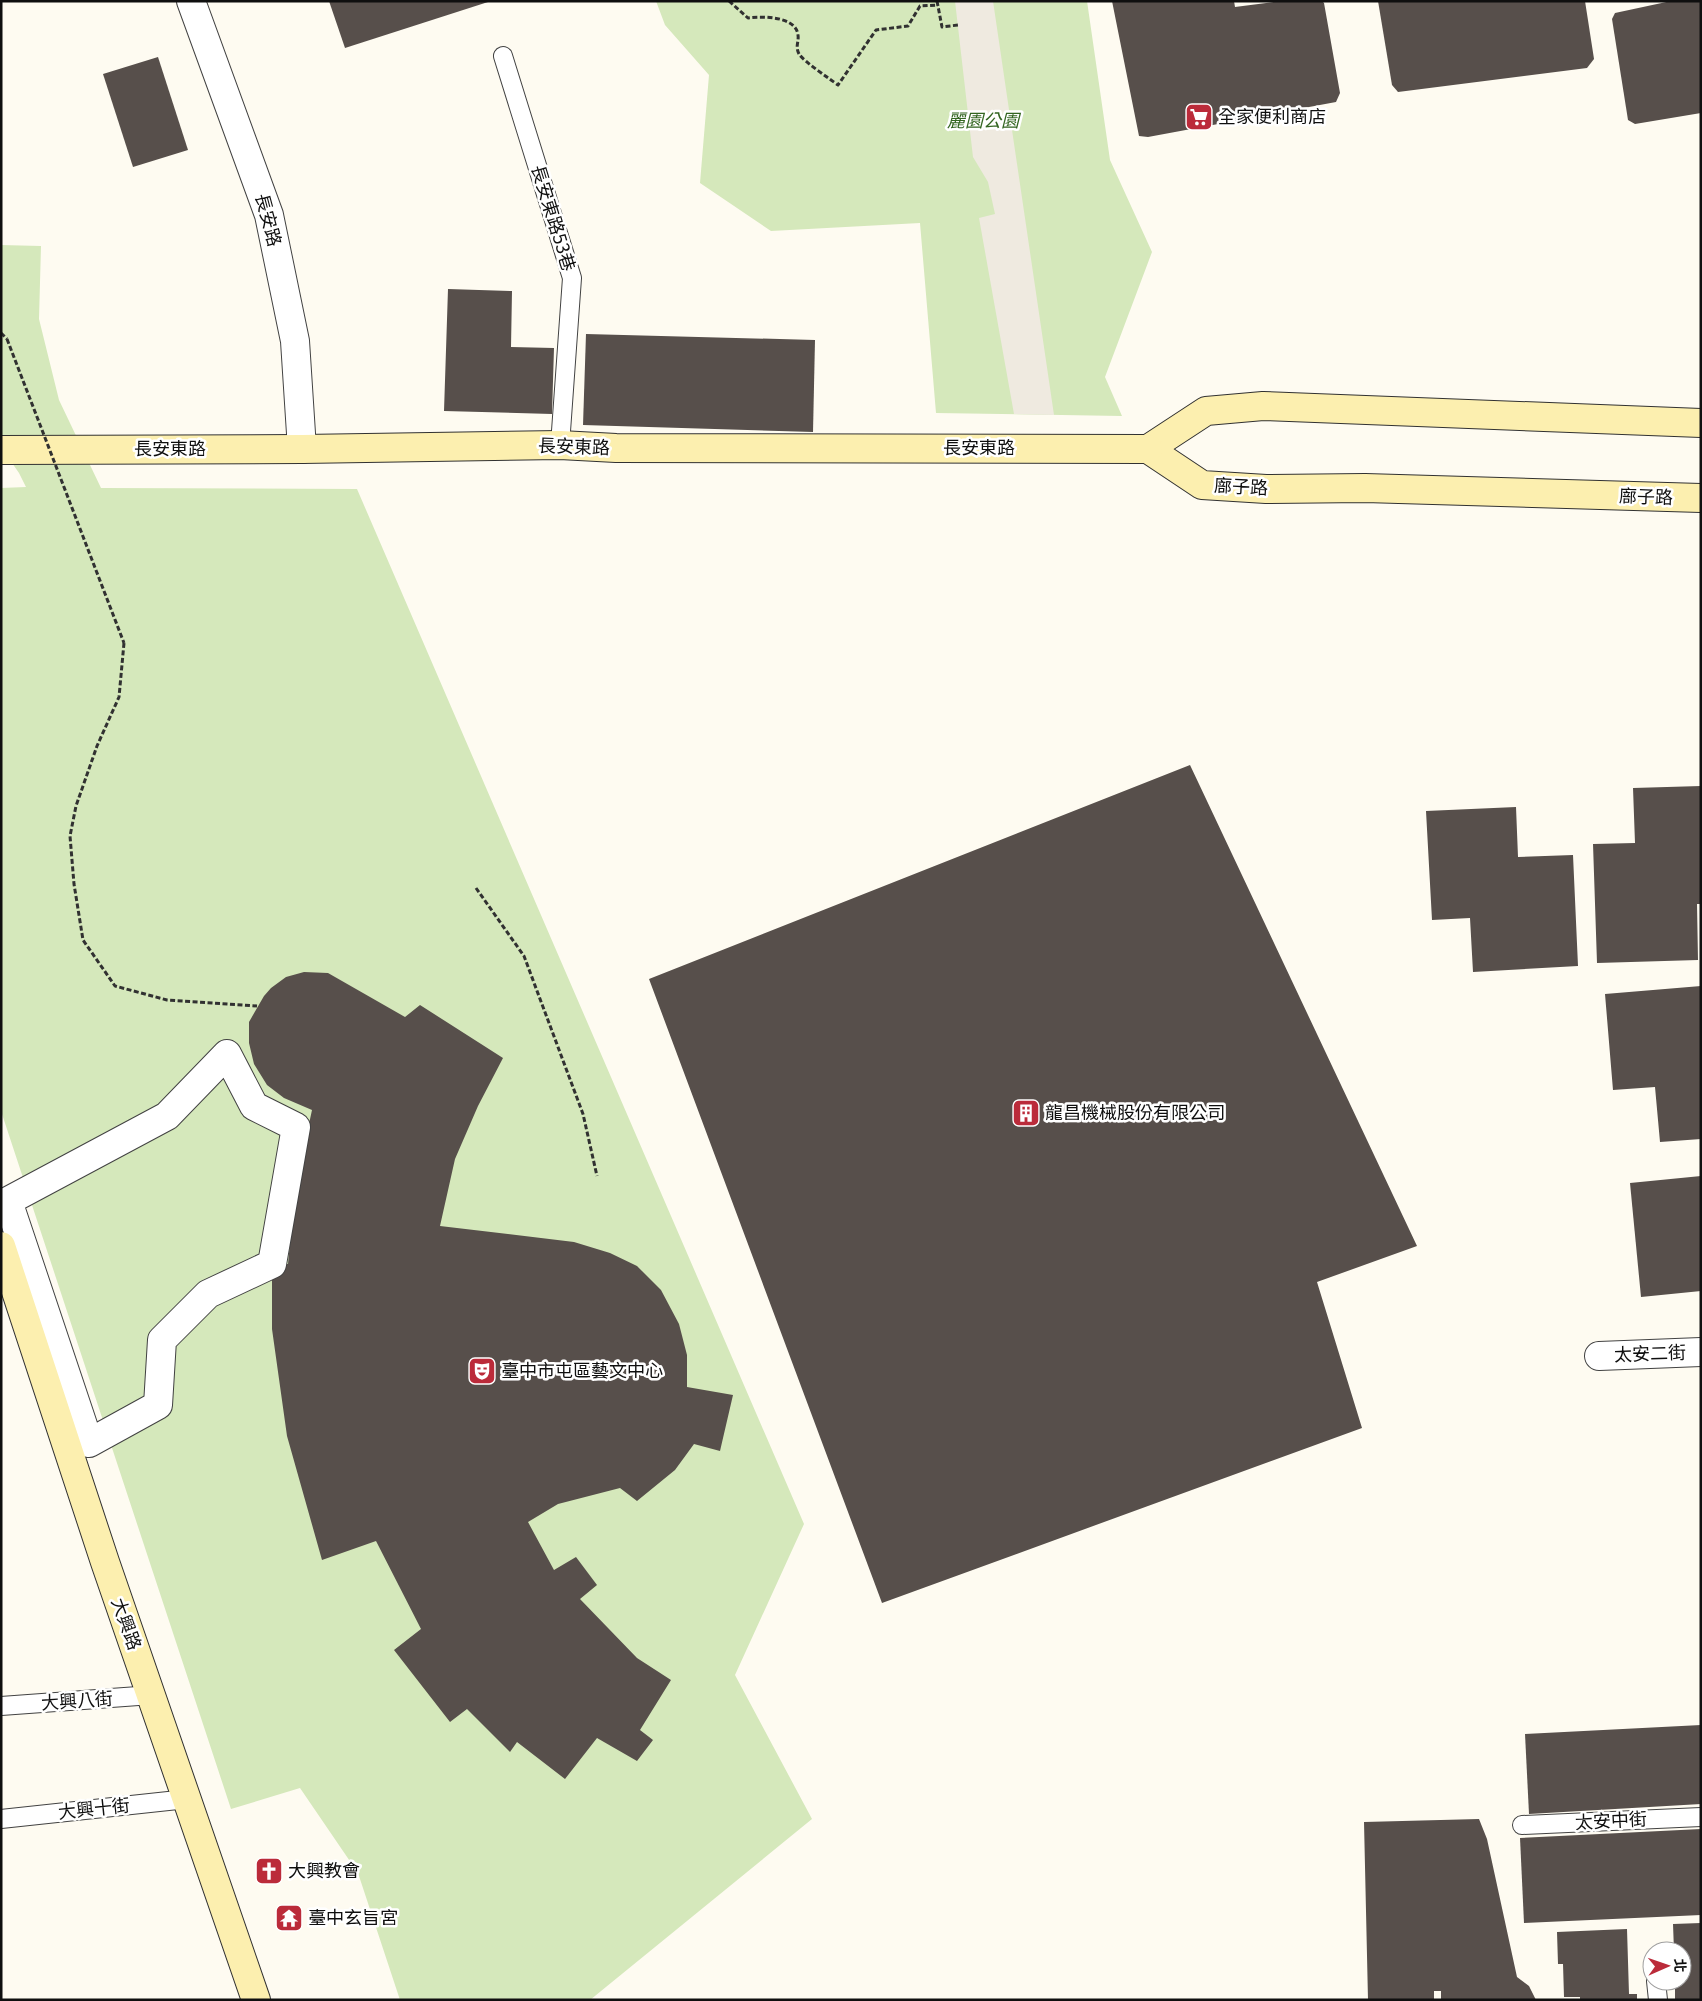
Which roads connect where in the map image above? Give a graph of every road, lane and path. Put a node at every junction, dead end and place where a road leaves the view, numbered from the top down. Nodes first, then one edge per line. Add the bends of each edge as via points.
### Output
1 (191, 1) edge
2 (729, 1) edge
3 (938, 3) edge
4 (958, 25) dead end
5 (503, 56) dead end
6 (1, 333) edge
7 (1701, 423) edge
8 (560, 445) junction
9 (302, 449) junction
10 (1148, 449) junction
11 (1, 450) edge
12 (1701, 498) edge
13 (476, 888) dead end
14 (257, 1006) dead end
15 (597, 1176) dead end
16 (1, 1246) edge
17 (272, 1264) joint
18 (1701, 1352) edge
19 (1599, 1356) dead end
20 (152, 1696) junction
21 (1, 1706) edge
22 (186, 1800) junction
23 (1701, 1817) edge
24 (1, 1819) edge
25 (1522, 1825) dead end
26 (256, 2000) edge

1 - 9 street, 長安路 via 269,214 295,341
2 - 3 path via 748,18 780,18 794,26 799,55 838,85 876,30 908,26 920,6
3 - 4 path via 942,28
5 - 8 lane, 長安東路53巷 via 572,278
6 - 14 path, bridge via 7,339 124,643 119,697 76,806 70,836 83,940 115,986 167,1000
7 - 10 street via 1263,406 1206,411
8 - 9 street, 長安東路
8 - 10 street, 長安東路 via 616,448
9 - 11 street, 長安東路
10 - 12 street, 廍子路 via 1202,484 1266,489 1365,488
13 - 15 path via 524,956 583,1114
16 - 20 street, 大興路
17 - 17 street via 208,1294 162,1340 158,1405 88,1443 8,1201 167,1116 227,1054 254,1106 296,1127
18 - 19 street, 太安二街
20 - 21 lane, 大興八街
20 - 22 street, 大興路
22 - 24 lane, 大興十街
22 - 26 street, 大興路
23 - 25 lane, 太安中街

